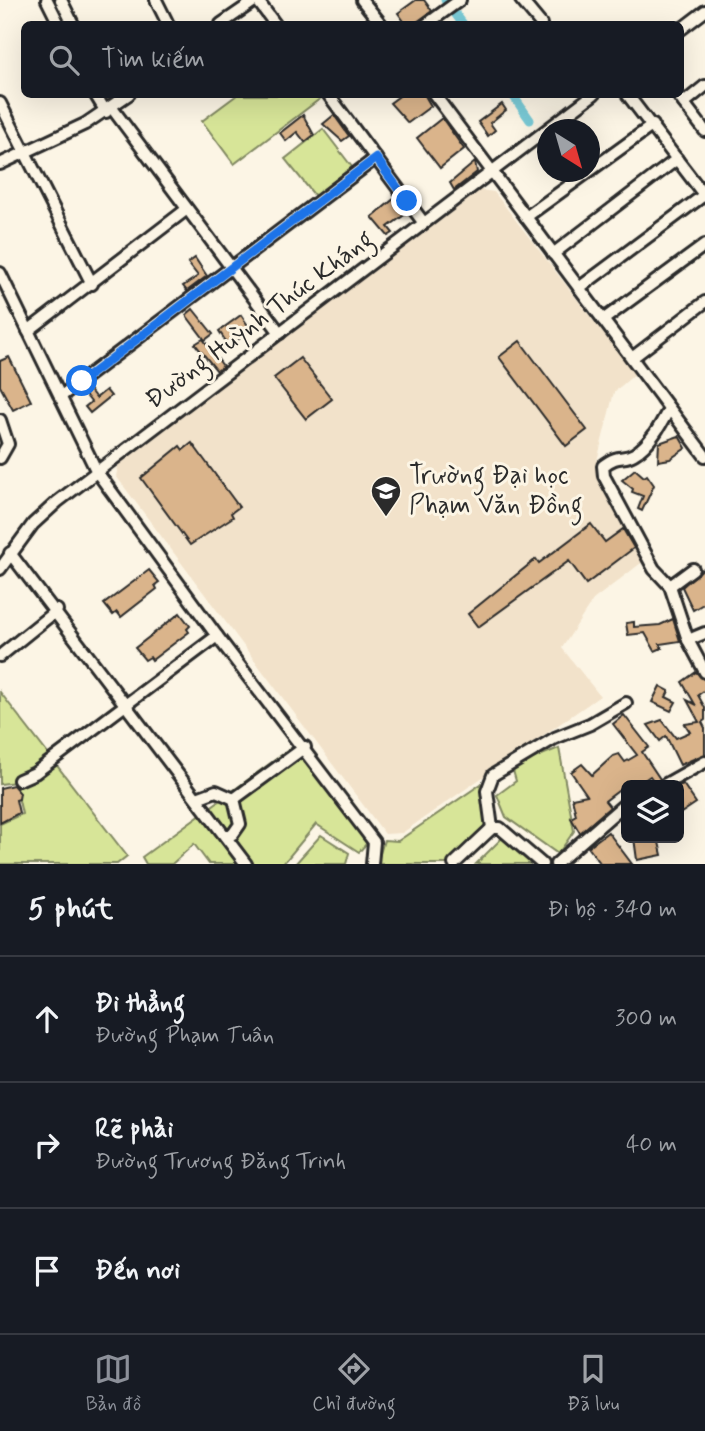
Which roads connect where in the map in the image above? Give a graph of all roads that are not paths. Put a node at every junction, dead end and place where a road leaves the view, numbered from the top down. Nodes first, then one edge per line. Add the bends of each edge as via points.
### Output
1 (47, 0) edge
2 (61, 0) edge
3 (156, 0) edge
4 (256, 0) edge
5 (362, 0) edge
6 (459, 0) edge
7 (522, 0) edge
8 (705, 11) edge
9 (58, 21) edge
10 (72, 21) edge
11 (166, 21) edge
12 (225, 21) edge
13 (273, 21) edge
14 (379, 21) edge
15 (432, 21) edge
16 (539, 21) edge
17 (684, 28) edge
18 (705, 86) edge
19 (684, 97) edge
20 (99, 98) edge
21 (110, 98) edge
22 (124, 98) edge
23 (331, 98) edge
24 (437, 98) edge
25 (590, 98) edge
26 (630, 98) edge
27 (681, 99) edge
28 (0, 103) edge
29 (111, 109) junction
30 (653, 125) junction
31 (705, 131) edge
32 (24, 152) junction
33 (376, 158) junction
34 (677, 159) junction
35 (0, 164) edge
36 (492, 171) junction
37 (705, 195) edge
38 (187, 209) junction
39 (526, 217) junction
40 (423, 222) junction
41 (705, 245) edge
42 (553, 254) junction
43 (232, 269) junction
44 (0, 273) edge
45 (92, 284) junction
46 (579, 288) junction
47 (705, 302) edge
48 (603, 320) junction
49 (28, 331) junction
50 (280, 333) junction
51 (632, 358) junction
52 (60, 397) junction
53 (668, 409) junction
54 (0, 420) edge
55 (705, 456) edge
56 (0, 458) edge
57 (97, 472) junction
58 (10, 553) junction
59 (0, 569) edge
60 (693, 569) dead end
61 (670, 586) junction
62 (57, 610) junction
63 (705, 632) edge
64 (217, 636) junction
65 (688, 640) junction
66 (0, 656) edge
67 (705, 672) edge
68 (124, 703) junction
69 (626, 703) dead end
70 (305, 747) junction
71 (705, 762) edge
72 (19, 780) dead end
73 (673, 780) edge
74 (197, 798) junction
75 (234, 799) junction
76 (621, 807) edge
77 (492, 828) junction
78 (226, 837) junction
79 (246, 864) edge
80 (372, 864) edge
81 (454, 864) edge
82 (542, 864) edge
83 (556, 864) edge

1 - 9 street
2 - 10 street
3 - 11 street
4 - 12 street
4 - 13 street
5 - 14 street
6 - 15 street
7 - 16 street
8 - 17 street
18 - 19 street
20 - 29 street
21 - 29 street
22 - 29 street
23 - 33 street
24 - 36 street
25 - 36 street, Đường Huỳnh Thúc Kháng
26 - 30 street
27 - 31 street
28 - 32 street
29 - 32 street
29 - 38 street
30 - 34 street
30 - 39 street
32 - 35 street
32 - 45 street
33 - 40 street
33 - 43 street
34 - 37 street
34 - 42 street
36 - 39 street
36 - 40 street, Đường Huỳnh Thúc Kháng
37 - 46 street
38 - 43 street
38 - 45 street
39 - 42 street
40 - 50 street, Đường Huỳnh Thúc Kháng
41 - 48 street
42 - 46 street
43 - 50 street
43 - 52 street
44 - 49 street
45 - 49 street
46 - 48 street
47 - 51 street
48 - 51 street
49 - 52 street
50 - 57 street, Đường Huỳnh Thúc Kháng
51 - 53 street
52 - 57 street
53 - 55 street
53 - 61 street via 637,453 618,456 603,466 604,476 654,569
54 - 56 street via 8,444
57 - 58 street, Đường Huỳnh Thúc Kháng via 33,524
57 - 64 street
58 - 59 street, Đường Huỳnh Thúc Kháng
58 - 62 street
60 - 61 street
61 - 65 street
62 - 66 street
62 - 68 street
63 - 65 street
64 - 68 street
64 - 70 street
65 - 67 street
68 - 72 street via 35,773
68 - 74 street
69 - 77 street via 493,775 487,791
70 - 75 street
70 - 80 street via 374,842
71 - 73 street
74 - 75 street via 216,791
74 - 78 street
75 - 78 street via 240,824
76 - 83 street
77 - 81 street
77 - 82 street via 508,832
78 - 79 street

